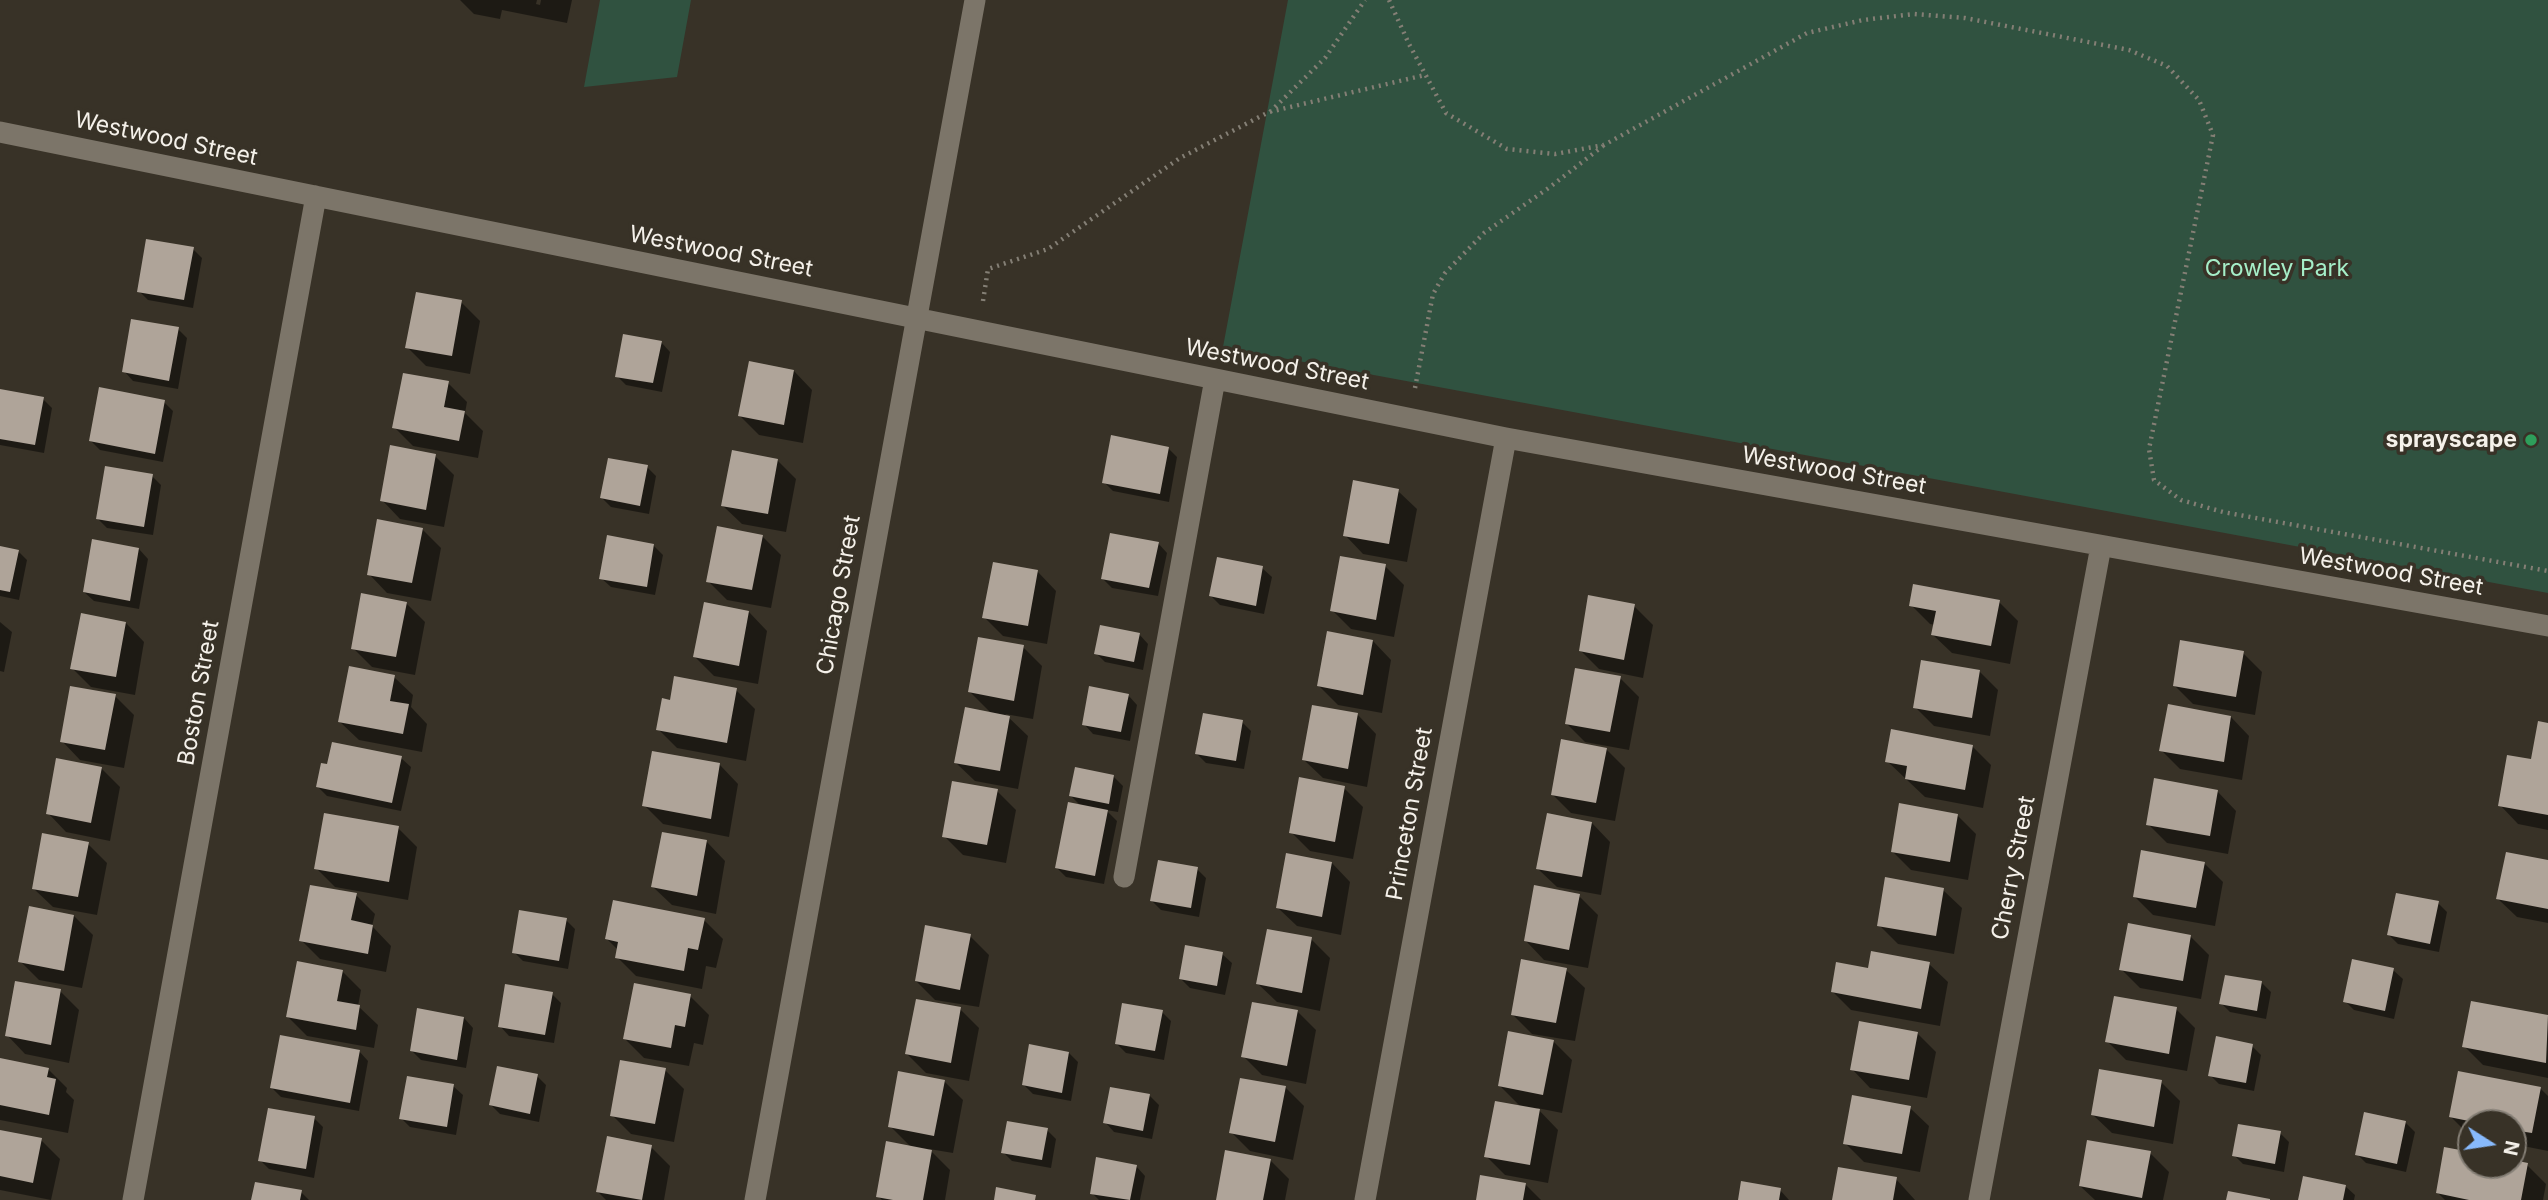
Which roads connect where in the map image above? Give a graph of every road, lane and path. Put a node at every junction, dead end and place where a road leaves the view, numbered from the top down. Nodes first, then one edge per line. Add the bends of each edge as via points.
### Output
1 (975, 0) edge
2 (1365, 0) edge
3 (1389, 0) edge
4 (1426, 75) junction
5 (1269, 112) junction
6 (0, 132) edge
7 (1604, 145) junction
8 (316, 196) junction
9 (983, 301) dead end
10 (916, 318) junction
11 (1215, 379) junction
12 (1409, 418) junction
13 (1506, 438) junction
14 (2101, 546) junction
15 (2548, 571) edge
16 (2548, 626) edge
17 (1125, 877) dead end
18 (132, 1200) edge
19 (755, 1200) edge
20 (1365, 1200) edge
21 (1979, 1200) edge

1 - 10 street, Chicago Street
2 - 5 path via 1325,58
3 - 4 path
4 - 5 path
4 - 7 path via 1446,113 1507,149 1555,154
5 - 9 path via 1180,158 1048,250 988,269
6 - 8 street, Westwood Street
7 - 12 path via 1484,233 1445,273 1433,294
7 - 15 path via 1807,33 1863,20 1914,14 1965,18 2129,50 2167,66 2199,100 2213,135 2149,449 2154,480 2181,500 2223,512
8 - 10 street, Westwood Street
8 - 18 street, Boston Street
10 - 11 street, Westwood Street
10 - 19 street, Chicago Street
11 - 12 street, Westwood Street
11 - 17 street
12 - 13 street, Westwood Street
13 - 14 street, Westwood Street
13 - 20 street, Princeton Street
14 - 16 street, Westwood Street
14 - 21 street, Cherry Street

